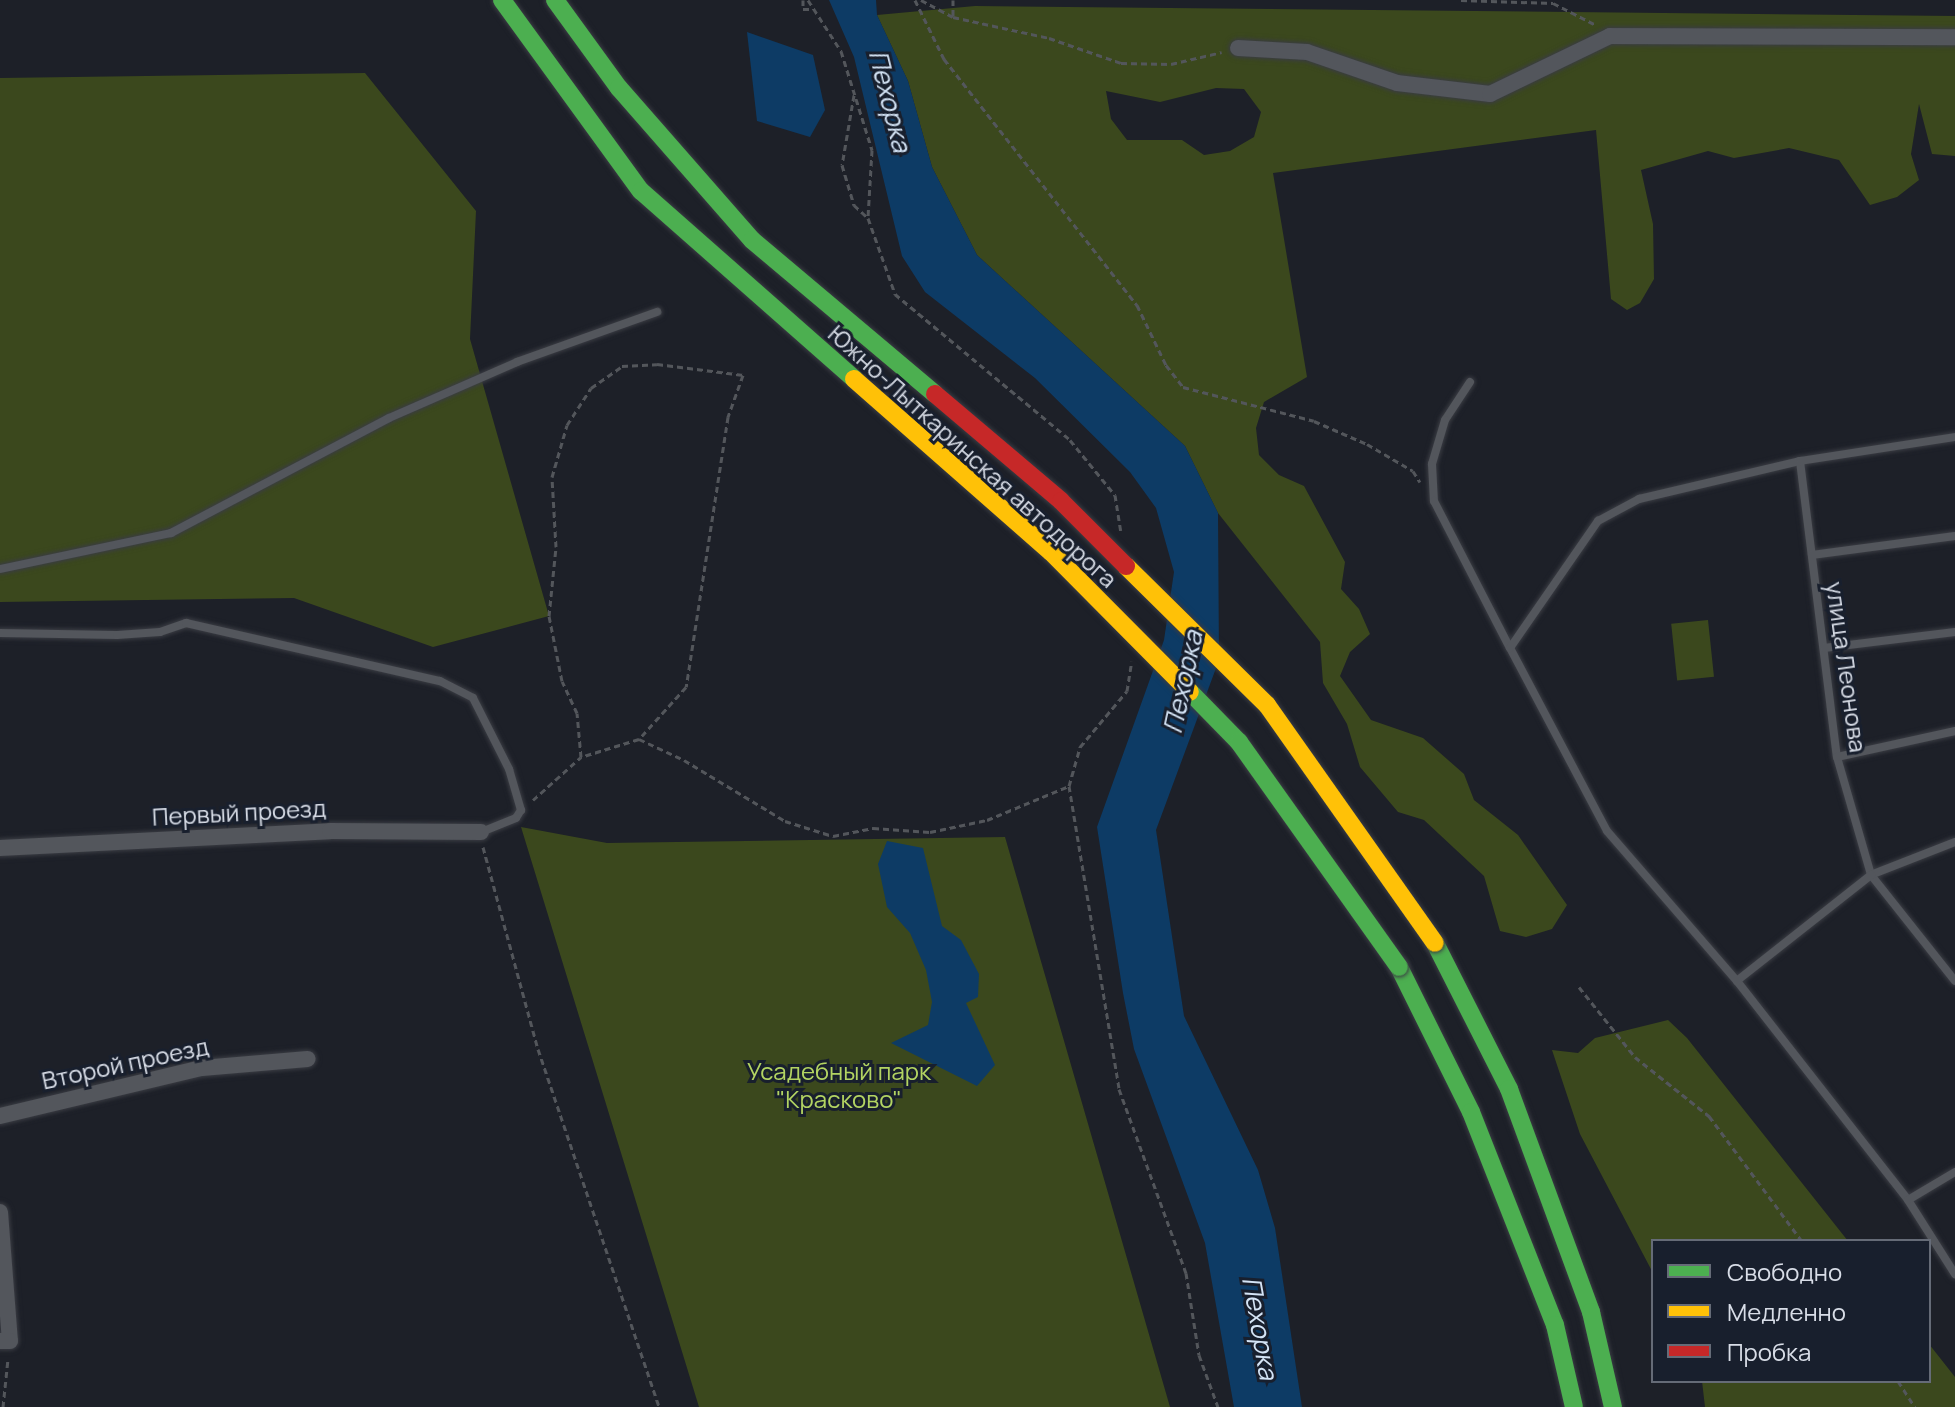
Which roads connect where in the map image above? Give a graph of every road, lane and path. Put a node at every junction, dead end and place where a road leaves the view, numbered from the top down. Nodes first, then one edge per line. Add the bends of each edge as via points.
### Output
1 (502, 0) edge
2 (555, 0) edge
3 (806, 0) edge
4 (915, 0) edge
5 (921, 0) edge
6 (953, 0) edge
7 (1461, 0) edge
8 (813, 8) junction
9 (953, 17) junction
10 (1610, 36) junction
11 (1955, 37) edge
12 (1238, 48) joint
13 (854, 95) junction
14 (868, 218) junction
15 (657, 312) dead end
16 (1470, 382) dead end
17 (1955, 437) edge
18 (1800, 461) junction
19 (1434, 501) junction
20 (1955, 536) edge
21 (1124, 542) dead end
22 (1812, 555) junction
23 (0, 569) edge
24 (1955, 632) edge
25 (0, 633) edge
26 (1510, 648) junction
27 (1824, 648) junction
28 (1134, 649) dead end
29 (1955, 731) edge
30 (639, 739) junction
31 (581, 757) junction
32 (1837, 757) junction
33 (1069, 786) junction
34 (521, 810) junction
35 (481, 832) junction
36 (1955, 842) edge
37 (0, 848) edge
38 (1871, 875) junction
39 (1737, 981) junction
40 (1955, 981) edge
41 (1579, 987) dead end
42 (308, 1059) dead end
43 (0, 1116) edge
44 (1955, 1172) edge
45 (1908, 1200) junction
46 (0, 1212) edge
47 (1801, 1239) edge
48 (1955, 1274) edge
49 (5, 1341) edge
50 (1899, 1383) edge
51 (3, 1407) edge
52 (659, 1407) edge
53 (1218, 1407) edge
54 (1574, 1407) edge
55 (1613, 1407) edge
56 (1915, 1407) edge

1 - 54 main road, Южно-Лыткаринская автодорога, bridge via 641,191 1051,552 1239,742 1399,967 1471,1112 1555,1325
2 - 55 main road, Южно-Лыткаринская автодорога, bridge via 619,88 752,240 1061,501 1267,705 1435,943 1509,1089 1591,1312
3 - 8 path
3 - 8 path via 803,9
4 - 19 path via 944,59 1137,305 1166,365 1183,387 1314,421 1367,444 1413,471
5 - 9 path
6 - 9 path
7 - 10 path via 1553,3 1587,18
8 - 13 path via 841,51
9 - 12 path via 1049,38 1121,63 1171,64
10 - 11 street
10 - 12 street via 1490,94 1397,83 1307,52
13 - 14 path via 872,150
13 - 14 path via 842,165 854,205
14 - 21 path via 895,294 1070,440 1115,495
15 - 23 lane via 517,362 389,418 171,533
16 - 19 lane via 1445,420 1432,464
17 - 18 lane
18 - 22 lane, улица Леонова
18 - 26 lane via 1639,499 1598,521
19 - 26 lane
20 - 22 lane
22 - 27 lane, улица Леонова
24 - 27 lane
25 - 34 lane via 117,635 160,632 186,623 440,681 473,698 498,741
26 - 39 lane via 1607,831
27 - 32 lane, улица Леонова
28 - 33 path via 1127,691 1080,747
29 - 32 lane
30 - 31 path
30 - 31 path via 686,687 728,417 743,375 657,364 622,366 591,388 567,425 552,477 556,547 549,616 562,681 577,713
30 - 33 path via 785,821 833,836 873,828 930,832 987,820
31 - 34 path
32 - 38 lane, улица Леонова
33 - 53 path via 1119,1089 1186,1273 1199,1355
34 - 35 lane via 516,818
35 - 37 street, Первый проезд via 330,831
35 - 52 path via 538,1049
36 - 38 lane
38 - 39 lane
38 - 40 lane
39 - 45 lane
41 - 47 path via 1635,1057 1709,1116
42 - 43 street, Второй проезд via 202,1068
44 - 45 lane
45 - 48 lane
46 - 49 street
49 - 51 path
50 - 56 path

